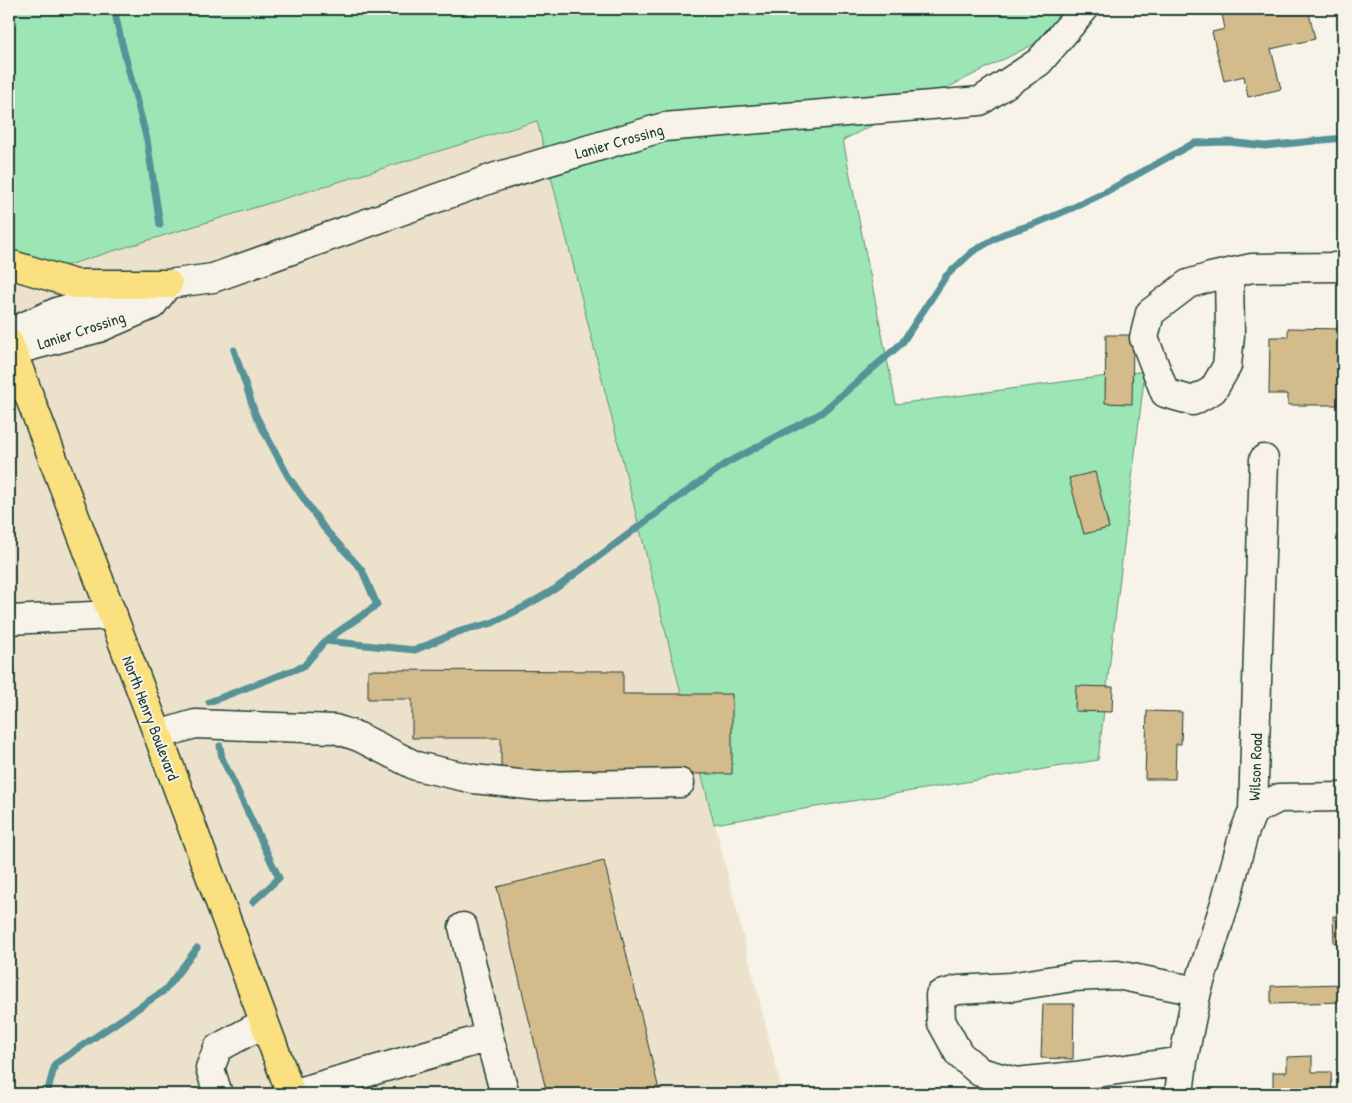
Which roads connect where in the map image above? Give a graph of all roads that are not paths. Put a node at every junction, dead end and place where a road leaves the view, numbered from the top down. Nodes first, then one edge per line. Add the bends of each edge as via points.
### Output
1 (1084, 9) edge
2 (9, 264) edge
3 (1343, 267) edge
4 (1229, 273) junction
5 (168, 284) junction
6 (10, 342) edge
7 (1264, 459) dead end
8 (112, 616) junction
9 (9, 620) edge
10 (158, 735) junction
11 (680, 783) dead end
12 (1343, 797) edge
13 (1253, 811) junction
14 (464, 927) dead end
15 (1197, 992) junction
16 (264, 1023) junction
17 (489, 1037) junction
18 (1183, 1061) junction
19 (218, 1094) edge
20 (291, 1094) edge
21 (505, 1094) edge
22 (1179, 1094) edge

1 - 5 street, Lanier Crossing via 1039,62 980,101 664,126 496,177 213,278
2 - 5 main road via 75,284
3 - 4 street via 1252,268
4 - 4 street via 1188,284 1150,313 1144,338 1165,393 1193,401 1213,390 1227,366
5 - 6 street, Lanier Crossing via 59,310
6 - 8 main road, North Henry Boulevard
7 - 13 street, Wilson Road
8 - 9 street
8 - 10 main road, North Henry Boulevard
10 - 11 street via 195,724 335,729 359,737 416,766 474,779 537,786
10 - 16 main road, North Henry Boulevard
12 - 13 street via 1279,798
13 - 15 street, Wilson Road
14 - 17 street
15 - 18 street, Wilson Road
15 - 18 street via 1117,975 1073,977 1010,987 958,990 940,995 941,1022 959,1054 980,1072 1016,1082
16 - 19 street via 218,1048 210,1068
16 - 20 main road, North Henry Boulevard
17 - 20 street
17 - 21 street
18 - 22 street, Wilson Road

